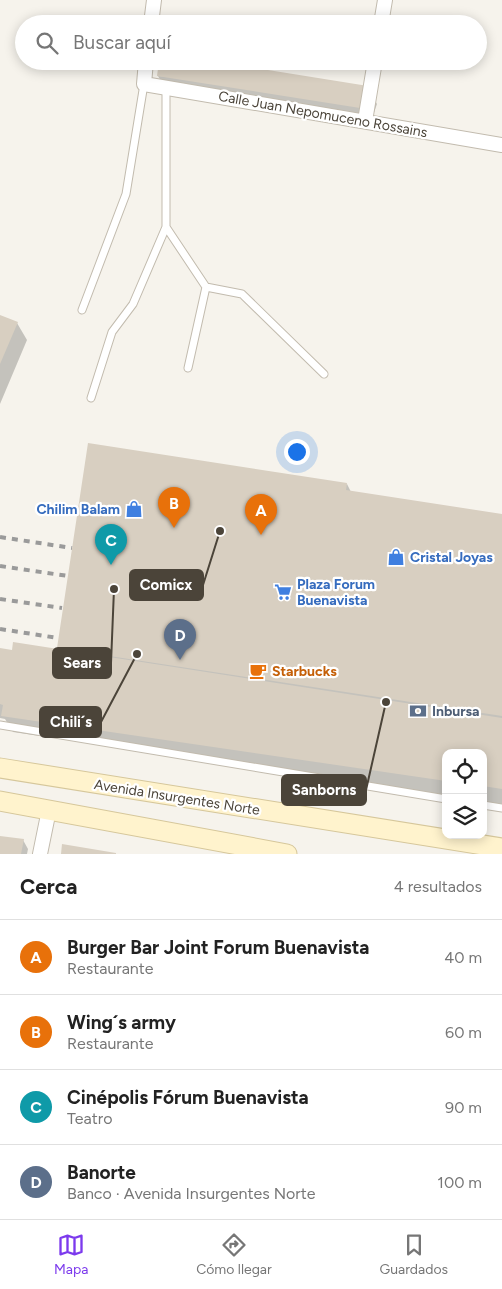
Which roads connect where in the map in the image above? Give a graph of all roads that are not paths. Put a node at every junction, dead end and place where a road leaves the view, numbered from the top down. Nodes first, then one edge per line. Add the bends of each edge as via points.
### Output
1 (154, 0) edge
2 (385, 0) edge
3 (152, 15) edge
4 (382, 15) edge
5 (145, 70) edge
6 (374, 70) edge
7 (144, 84) junction
8 (166, 88) junction
9 (365, 122) junction
10 (502, 145) edge
11 (166, 227) junction
12 (206, 287) junction
13 (82, 310) dead end
14 (188, 368) dead end
15 (324, 374) dead end
16 (91, 398) dead end
17 (0, 725) edge
18 (0, 768) edge
19 (442, 798) edge
20 (0, 802) edge
21 (19, 805) junction
22 (487, 806) edge
23 (0, 808) edge
24 (502, 808) edge
25 (49, 810) junction
26 (502, 848) edge
27 (40, 854) edge
28 (287, 854) edge

1 - 3 street
2 - 4 street
5 - 7 street
6 - 9 street
7 - 8 street, Calle Juan Nepomuceno Rossains
7 - 13 lane via 126,194
8 - 9 street, Calle Juan Nepomuceno Rossains
8 - 11 lane
9 - 10 street, Calle Juan Nepomuceno Rossains
11 - 12 lane
11 - 16 lane via 133,304 112,332
12 - 14 lane
12 - 15 lane via 242,294
17 - 19 lane
18 - 26 main road, Avenida Insurgentes Norte
20 - 21 main road
21 - 23 street
21 - 25 main road
22 - 24 lane
25 - 27 street
25 - 28 main road

